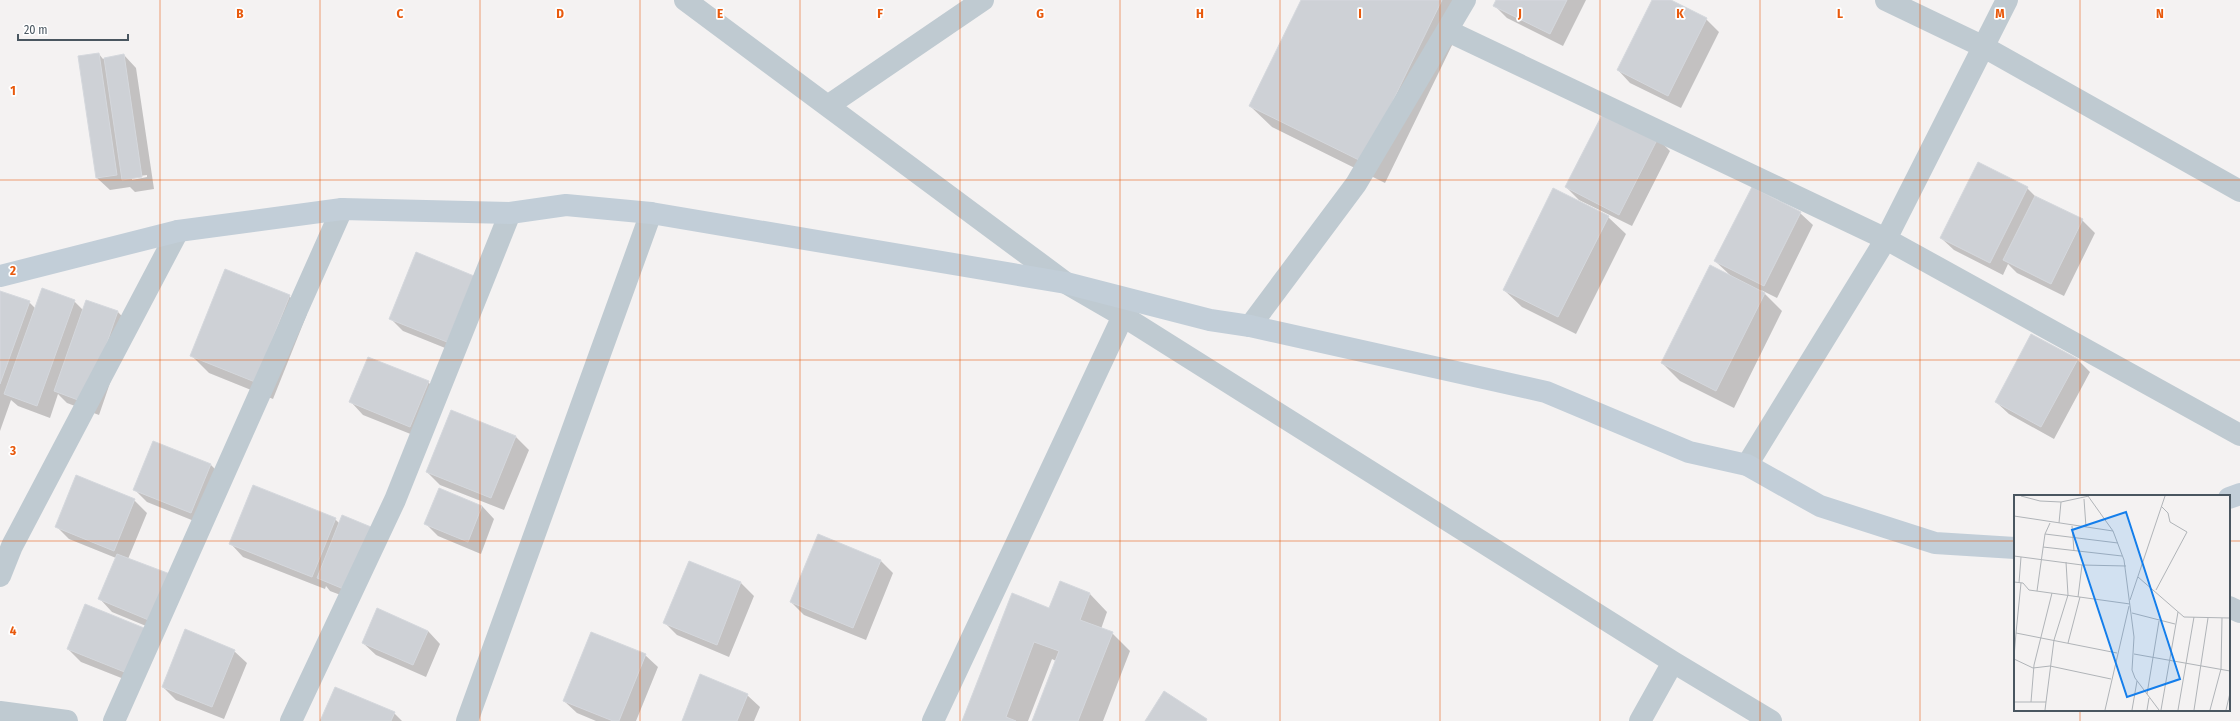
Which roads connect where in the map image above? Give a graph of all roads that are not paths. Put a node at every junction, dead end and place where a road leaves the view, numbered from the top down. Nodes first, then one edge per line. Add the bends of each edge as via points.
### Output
1 (685, 0) edge
2 (983, 0) edge
3 (1465, 0) edge
4 (1886, 0) edge
5 (2007, 0) edge
6 (1448, 31) junction
7 (1984, 47) junction
8 (829, 105) junction
9 (2240, 191) edge
10 (342, 209) junction
11 (510, 213) junction
12 (651, 213) junction
13 (178, 231) junction
14 (1886, 239) junction
15 (0, 276) edge
16 (1066, 283) junction
17 (1123, 316) junction
18 (1250, 326) junction
19 (2240, 435) edge
20 (1747, 465) junction
21 (2240, 494) edge
22 (2230, 498) edge
23 (6, 544) edge
24 (2014, 548) edge
25 (0, 576) edge
26 (2230, 607) edge
27 (2240, 612) edge
28 (1673, 662) junction
29 (0, 712) edge
30 (67, 721) edge
31 (114, 721) edge
32 (291, 721) edge
33 (466, 721) edge
34 (934, 721) edge
35 (1640, 721) edge
36 (1772, 721) edge

1 - 8 street
2 - 8 street
3 - 6 street
4 - 7 street
5 - 7 street
6 - 14 street
6 - 18 street via 1356,184
7 - 9 street
7 - 14 street
8 - 16 street
10 - 11 main road
10 - 13 main road
10 - 31 street
11 - 12 main road via 566,205
11 - 32 street via 395,500
12 - 16 main road
12 - 33 street
13 - 15 main road
13 - 23 street
14 - 19 street
14 - 20 street
16 - 17 street
16 - 18 main road via 1210,320
17 - 28 street
17 - 34 street
18 - 20 main road via 1546,392 1689,452
20 - 24 main road via 1820,506 1935,543
21 - 22 main road
23 - 25 street
26 - 27 street
28 - 35 street
28 - 36 street
29 - 30 street

